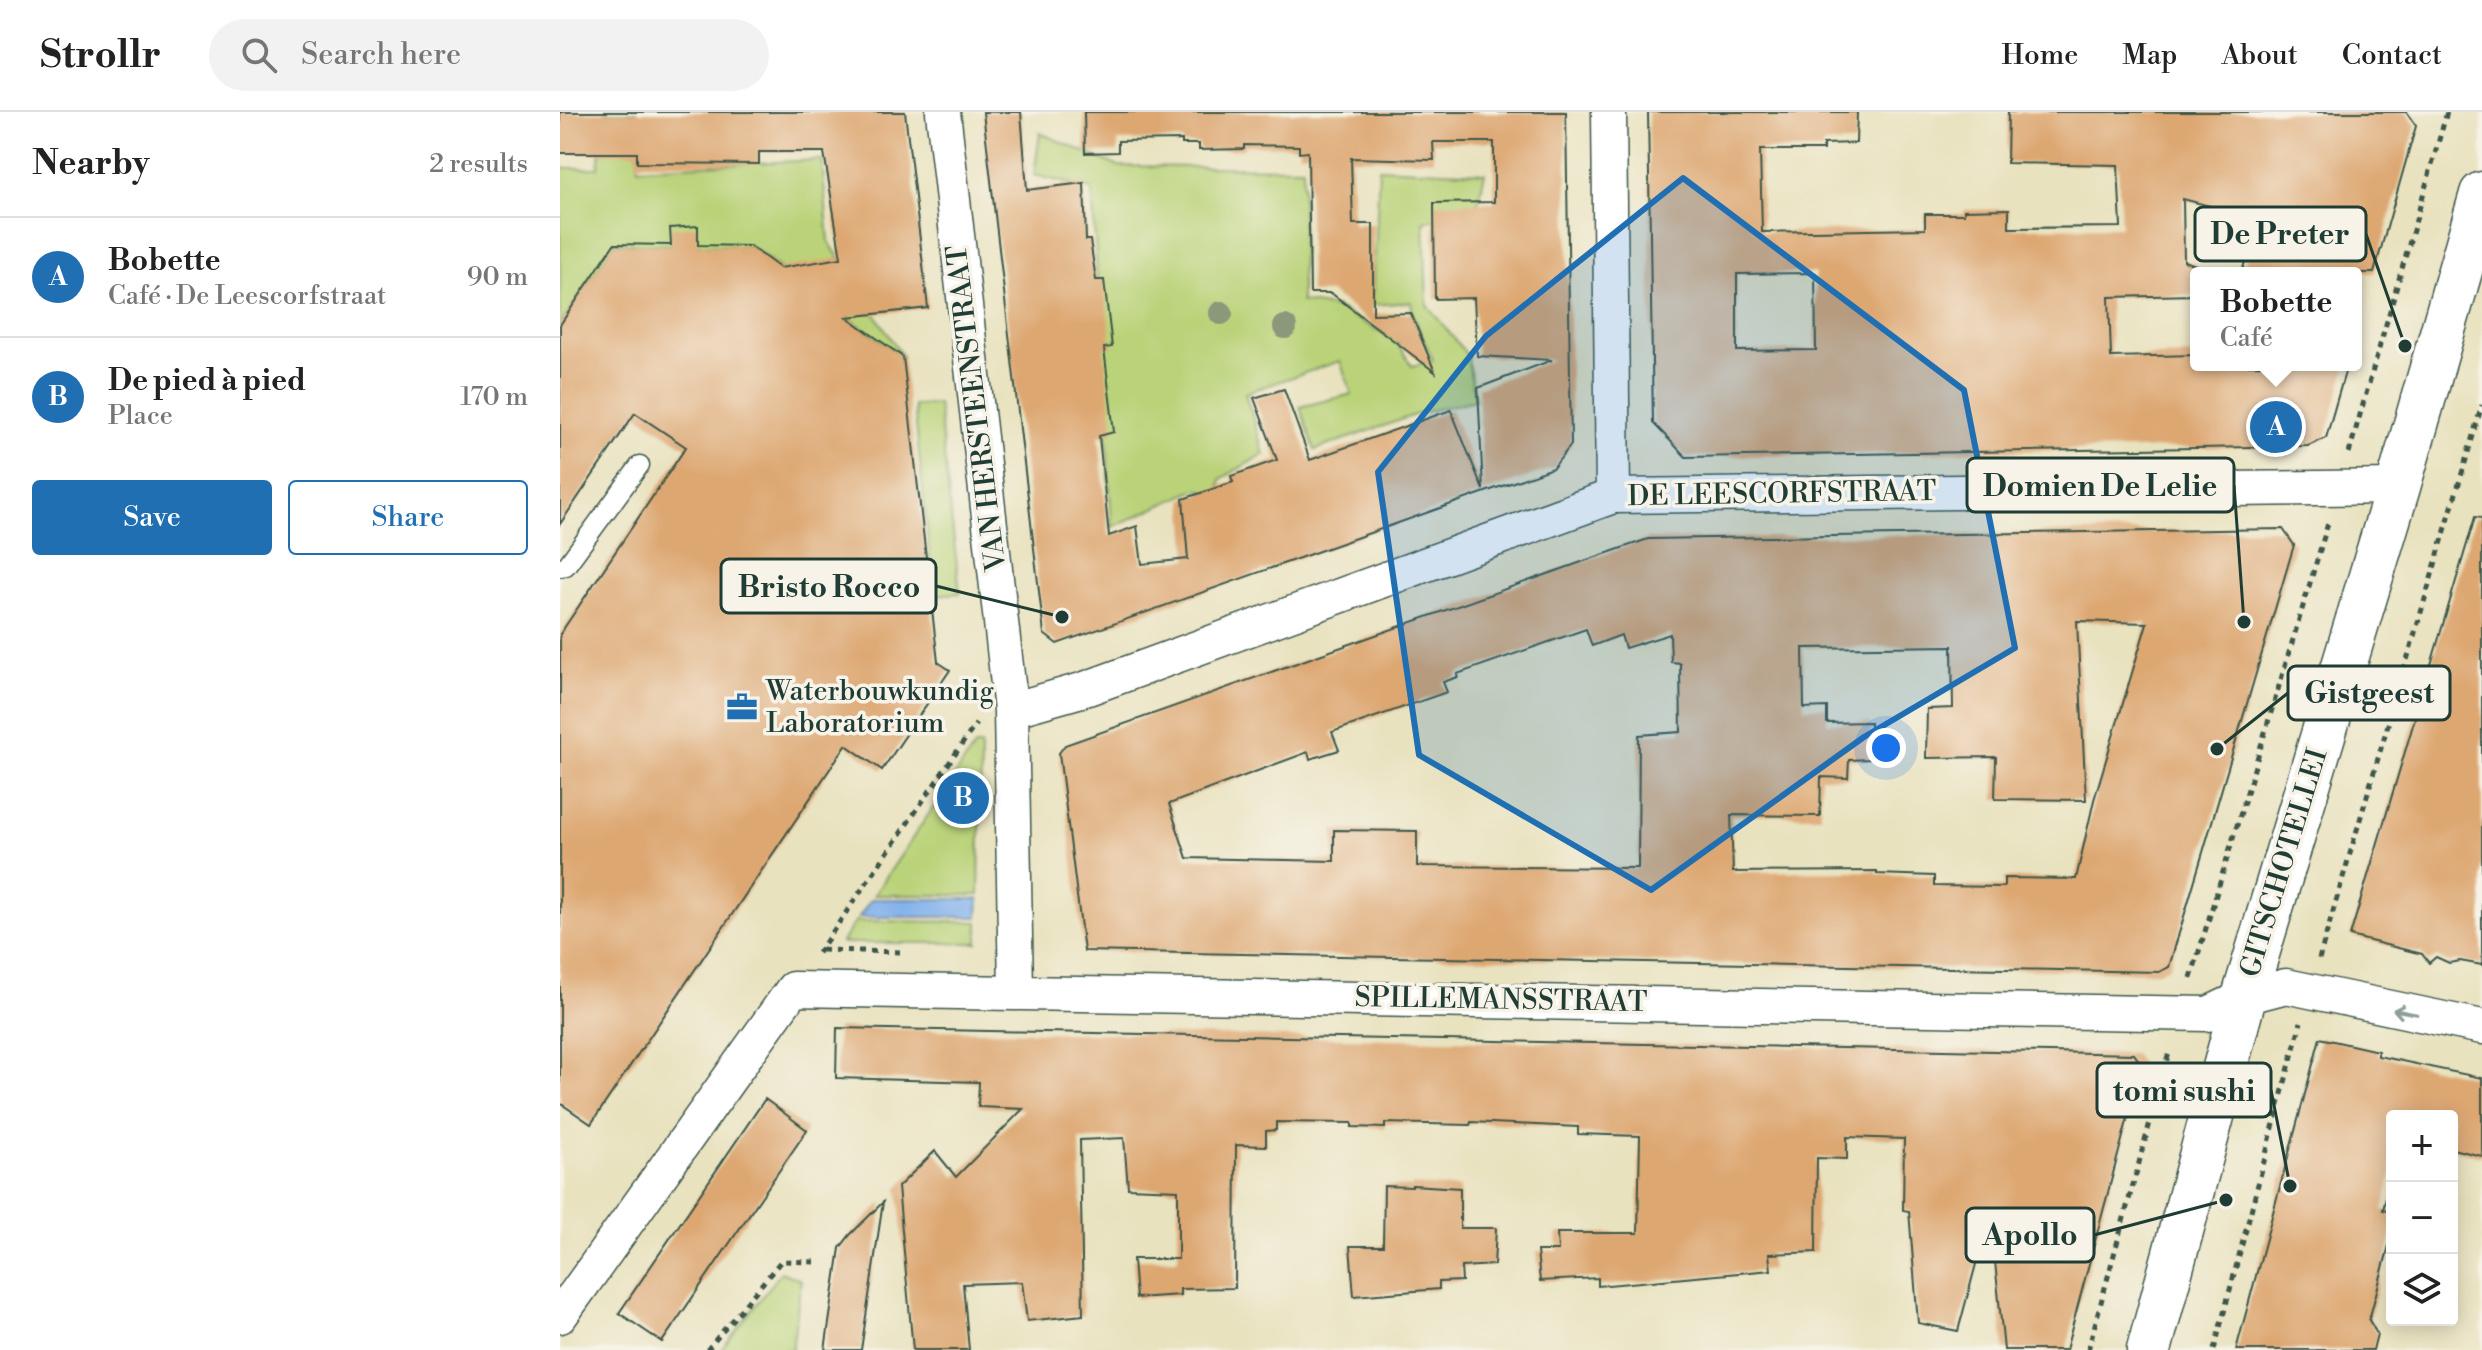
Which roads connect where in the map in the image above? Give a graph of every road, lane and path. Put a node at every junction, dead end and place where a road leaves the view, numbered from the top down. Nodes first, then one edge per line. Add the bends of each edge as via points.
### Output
1 (943, 112) edge
2 (1609, 112) edge
3 (2447, 112) edge
4 (2482, 194) edge
5 (2482, 405) edge
6 (640, 465) dead end
7 (2398, 487) junction
8 (2339, 488) junction
9 (1613, 496) junction
10 (560, 567) edge
11 (1010, 694) junction
12 (793, 989) junction
13 (2309, 991) junction
14 (1016, 992) junction
15 (2244, 997) junction
16 (2180, 1013) junction
17 (2482, 1027) edge
18 (815, 1262) dead end
19 (560, 1316) edge
20 (707, 1350) edge
21 (2088, 1350) edge
22 (2149, 1350) edge
23 (2214, 1350) edge

1 - 11 street, VAN HERSTEENSTRAAT
2 - 9 street
3 - 8 path
4 - 7 street, GITSCHOTELLEI
5 - 13 path
6 - 10 lane via 566,566
7 - 8 street, DE LEESCORFSTRAAT
7 - 15 street, GITSCHOTELLEI
8 - 9 street, DE LEESCORFSTRAAT
8 - 16 path
9 - 11 street, DE LEESCORFSTRAAT via 1085,689
11 - 12 path
11 - 14 street, VAN HERSTEENSTRAAT
12 - 14 street, SPILLEMANSSTRAAT
12 - 19 street
13 - 15 street, SPILLEMANSSTRAAT via 2286,986
17 -> 13 street, SPILLEMANSSTRAAT
13 - 23 path
14 - 16 street, SPILLEMANSSTRAAT
15 - 16 street, SPILLEMANSSTRAAT via 2208,1014
15 - 22 street, GITSCHOTELLEI
16 - 21 path
18 - 20 path via 781,1261

